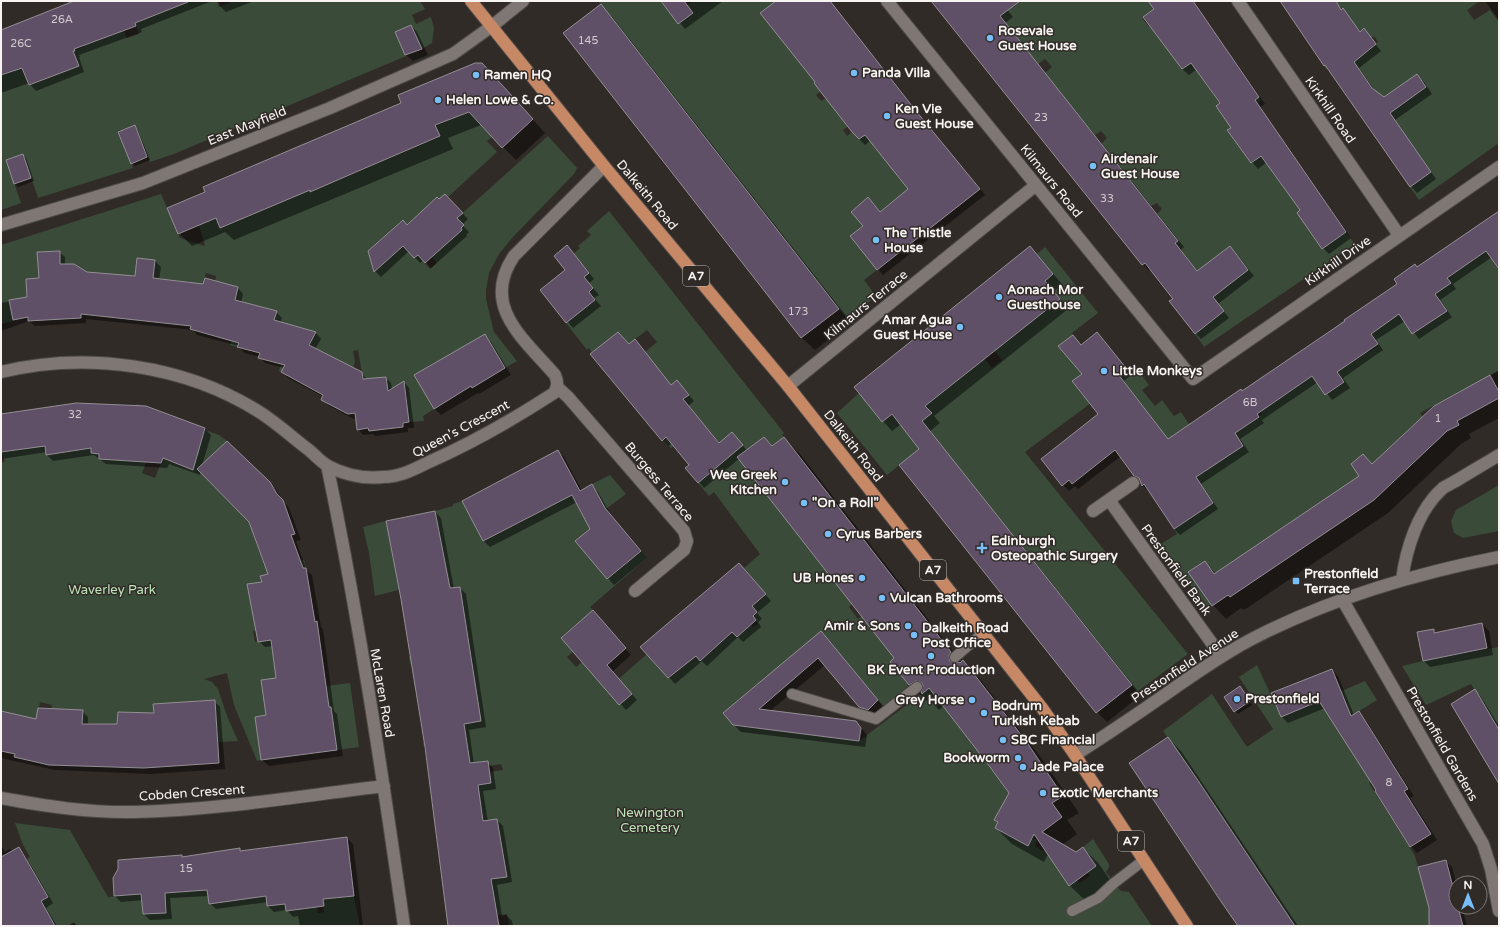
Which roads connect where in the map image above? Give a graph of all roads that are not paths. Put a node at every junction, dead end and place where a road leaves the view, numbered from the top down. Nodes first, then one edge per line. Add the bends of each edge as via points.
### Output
1 (471, 1) edge
2 (523, 1) edge
3 (887, 1) edge
4 (1238, 1) edge
5 (492, 26) junction
6 (604, 166) junction
7 (1499, 167) edge
8 (1036, 185) junction
9 (1, 225) edge
10 (1399, 235) junction
11 (1, 372) edge
12 (1193, 379) joint
13 (788, 386) junction
14 (557, 387) junction
15 (1499, 455) edge
16 (327, 465) junction
17 (1133, 483) dead end
18 (1109, 500) junction
19 (1093, 511) dead end
20 (1499, 557) edge
21 (1402, 580) junction
22 (635, 592) dead end
23 (1342, 599) junction
24 (983, 634) junction
25 (1222, 656) junction
26 (955, 657) dead end
27 (917, 687) dead end
28 (792, 694) dead end
29 (1075, 755) junction
30 (384, 786) junction
31 (1, 798) edge
32 (1144, 860) junction
33 (1072, 911) dead end
34 (1499, 911) edge
35 (404, 926) edge
36 (1187, 926) edge

1 - 5 main road, Dalkeith Road / A7
2 - 5 street, East Mayfield
3 - 8 street, Kilmaurs Road
4 - 10 street, Kirkhill Road
5 - 6 main road, Dalkeith Road / A7
5 - 9 street, East Mayfield via 453,54 330,108 143,183
6 - 13 main road, Dalkeith Road / A7
6 - 14 street via 514,256 503,278 502,303 505,314 555,375
7 - 10 street, Kirkhill Drive
8 - 12 street, Kilmaurs Road
8 - 13 street, Kilmaurs Terrace
10 - 12 street, Kirkhill Drive
11 - 16 street, Queen's Crescent via 46,364 89,362 132,366 178,376 215,389 259,412
13 - 24 main road, Dalkeith Road / A7
14 - 16 street, Queen's Crescent via 554,393 450,453 396,476 370,478 344,473
14 - 22 street, Burgess Terrace via 684,531 687,541 684,550
15 - 21 street via 1443,488 1430,504 1410,540
16 - 30 street, McLaren Road
17 - 18 street
18 - 19 street
18 - 25 street, Prestonfield Bank
20 - 21 street, Prestonfield Avenue
21 - 23 street, Prestonfield Avenue
23 - 25 street, Prestonfield Avenue via 1280,625
23 - 34 street, Prestonfield Gardens via 1483,844
24 - 26 lane
24 - 29 main road, Dalkeith Road / A7 via 1042,708
25 - 29 street, Prestonfield Avenue
27 - 28 lane via 876,719
29 - 32 main road, Dalkeith Road / A7
30 - 31 street, Cobden Crescent via 194,809 132,812 84,810
30 - 35 street, McLaren Road
32 - 33 lane via 1098,898
32 - 36 main road, Dalkeith Road / A7

